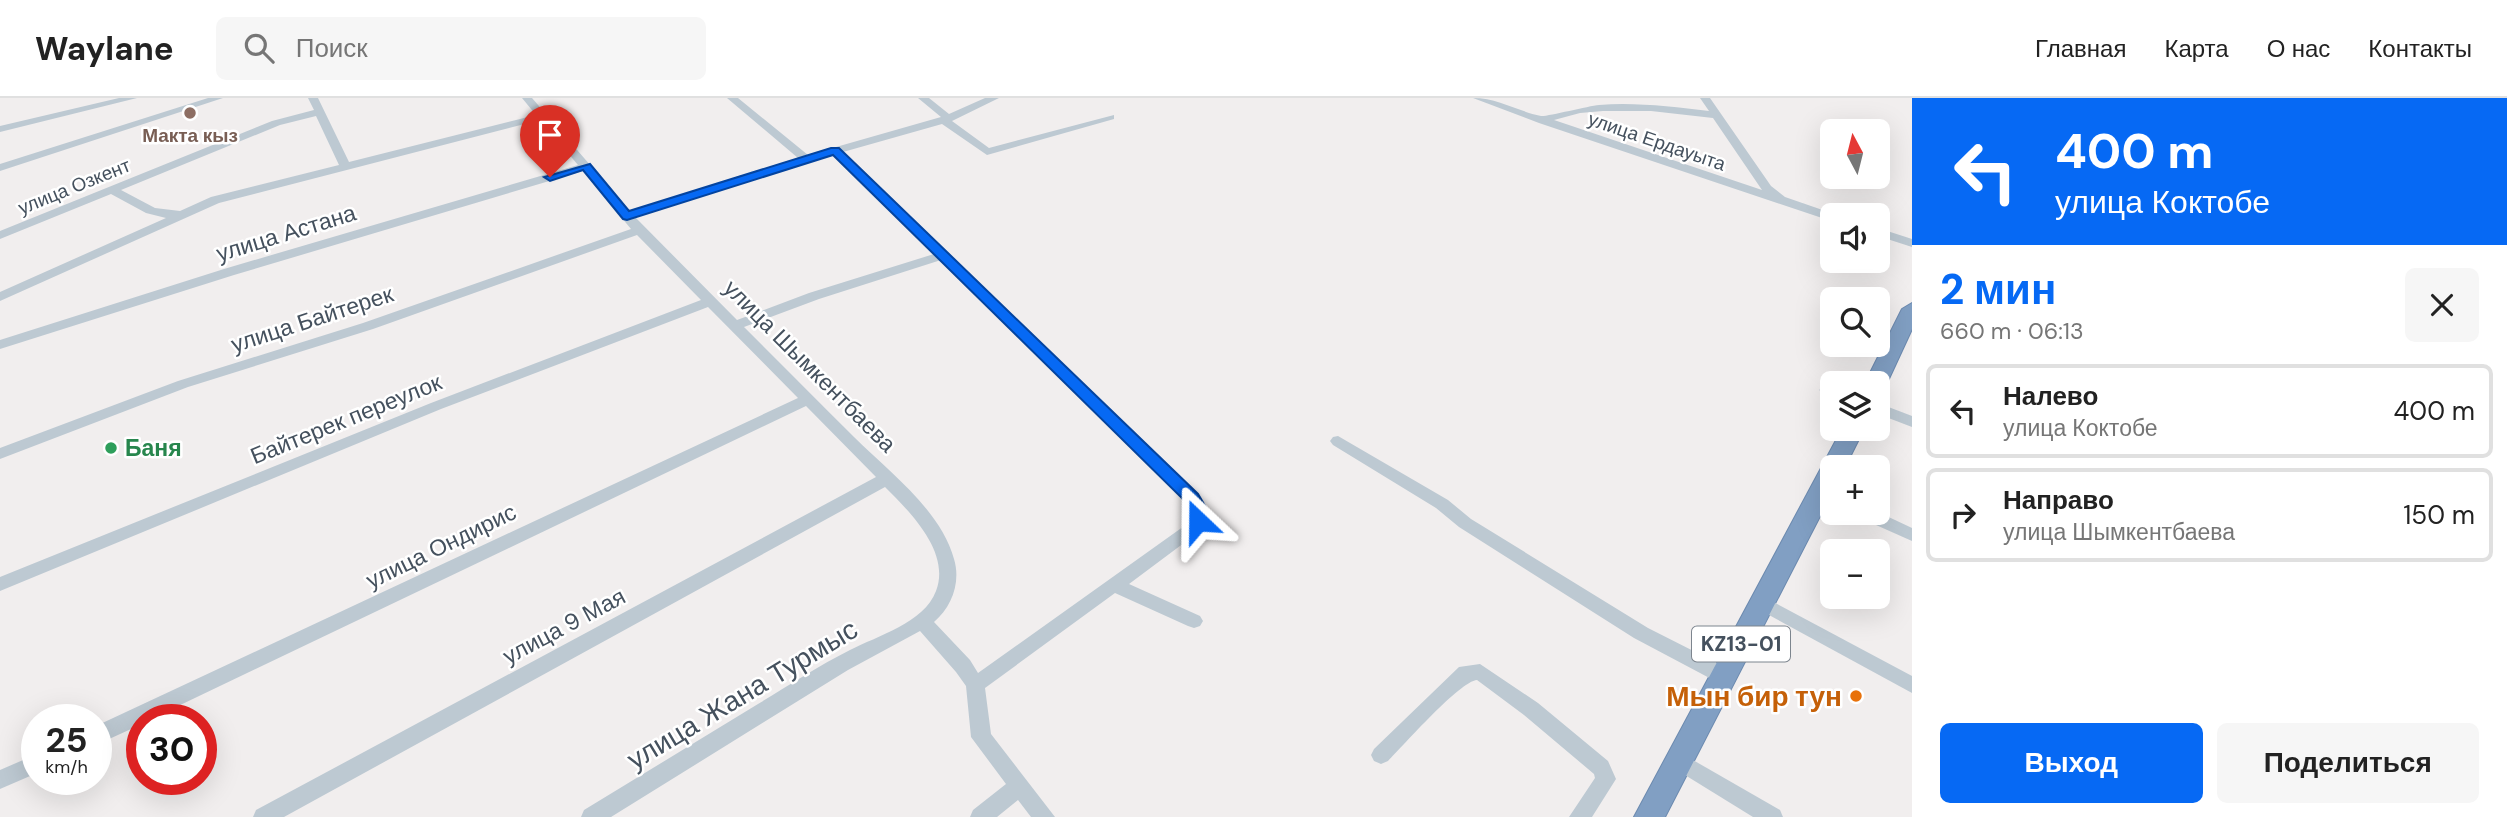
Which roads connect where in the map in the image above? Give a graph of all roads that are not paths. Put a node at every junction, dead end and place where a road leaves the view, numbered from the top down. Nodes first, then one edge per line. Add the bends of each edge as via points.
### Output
1 (132, 98) edge
2 (218, 98) edge
3 (313, 98) edge
4 (527, 98) edge
5 (732, 98) edge
6 (923, 98) edge
7 (993, 98) edge
8 (1478, 98) edge
9 (1705, 98) edge
10 (1591, 99) edge
11 (319, 111) junction
12 (1718, 115) junction
13 (543, 116) junction
14 (1110, 117) dead end
15 (945, 119) junction
16 (1543, 121) junction
17 (0, 129) edge
18 (1010, 146) junction
19 (835, 150) junction
20 (1024, 153) dead end
21 (806, 159) junction
22 (586, 166) junction
23 (346, 167) junction
24 (0, 168) edge
25 (112, 190) junction
26 (1786, 202) junction
27 (142, 208) junction
28 (190, 212) junction
29 (1820, 213) edge
30 (627, 216) junction
31 (639, 230) junction
32 (139, 234) junction
33 (0, 235) edge
34 (1890, 236) edge
35 (1912, 243) edge
36 (945, 255) junction
37 (0, 297) edge
38 (711, 300) junction
39 (1912, 309) edge
40 (735, 326) junction
41 (0, 345) edge
42 (1882, 371) edge
43 (807, 400) junction
44 (1890, 413) edge
45 (1912, 422) edge
46 (1338, 441) dead end
47 (0, 454) edge
48 (888, 478) junction
49 (1820, 500) edge
50 (1890, 525) edge
51 (1912, 535) edge
52 (0, 584) edge
53 (1112, 584) junction
54 (1764, 604) junction
55 (922, 621) junction
56 (1194, 621) dead end
57 (1724, 676) junction
58 (975, 685) junction
59 (1912, 685) edge
60 (112, 728) edge
61 (1381, 755) dead end
62 (1679, 761) junction
63 (21, 770) edge
64 (0, 780) edge
65 (1018, 787) junction
66 (264, 817) edge
67 (592, 817) edge
68 (981, 817) edge
69 (1044, 817) edge
70 (1580, 817) edge
71 (1649, 817) edge
72 (1772, 817) edge

1 - 17 street
2 - 24 street
3 - 11 street
4 - 13 street, улица Шымкентбаева
5 - 21 street
6 - 15 street
7 - 15 street
8 - 16 street, улица Ердауыта
9 - 12 street
10 - 12 street
10 - 16 street via 1568,105
11 - 23 street
11 - 25 street, улица Озкент via 276,123
12 - 26 street via 1767,188
13 - 22 street, улица Шымкентбаева
13 - 23 street
14 - 18 street
15 - 18 street via 987,152
15 - 19 street
16 - 26 street, улица Ердауыта
18 - 20 street
19 - 21 street
19 - 36 street
21 - 30 street
22 - 30 street, улица Шымкентбаева
22 - 41 street, улица Астана
23 - 28 street via 215,200
25 - 27 street
25 - 33 street, улица Озкент
26 - 29 street, улица Ердауыта
27 - 28 street via 168,215
27 - 32 street
28 - 32 street
30 - 31 street, улица Шымкентбаева
31 - 38 street, улица Шымкентбаева
31 - 47 street, улица Байтерек via 355,330 183,384
32 - 37 street
34 - 35 street
36 - 40 street
36 - 53 street via 1192,498 1199,515 1194,527
38 - 40 street, улица Шымкентбаева
38 - 52 street, Байтерек переулок via 436,406
39 - 42 highway
40 - 43 street, улица Шымкентбаева
43 - 48 street, улица Шымкентбаева
43 - 60 street, улица Ондирис
44 - 45 street
46 - 57 street via 1641,633
48 - 55 street, улица Шымкентбаева via 928,524 947,563 946,590
48 - 66 street, улица 9 Мая
49 - 54 highway, KZ13-01
50 - 51 street
53 - 56 street
53 - 58 street
54 - 57 highway, KZ13-01
54 - 59 street
55 - 58 street
55 - 67 street, улица Жана Турмыс via 845,662
57 - 62 highway, KZ13-01
58 - 65 street via 981,737
61 - 70 street via 1466,673 1480,672 1601,768 1606,779
62 - 71 highway, KZ13-01
62 - 72 street
63 - 64 street
65 - 68 street
65 - 69 street

